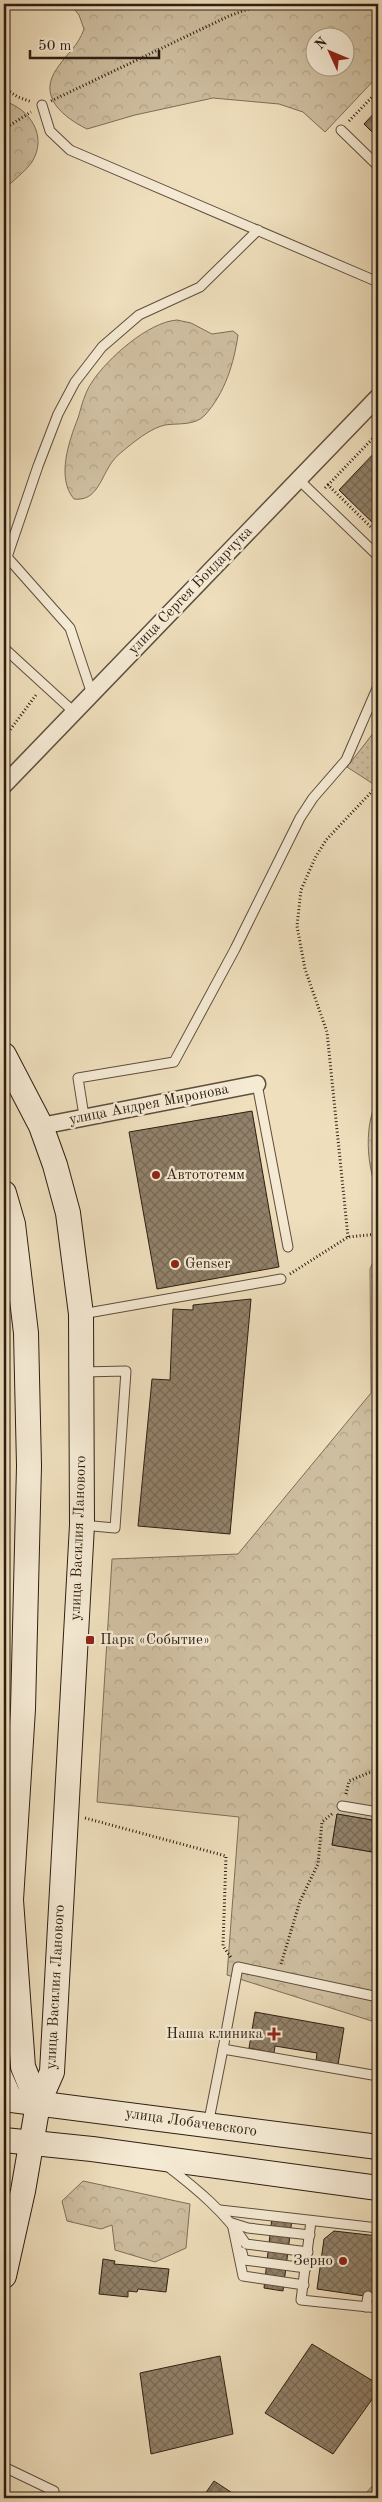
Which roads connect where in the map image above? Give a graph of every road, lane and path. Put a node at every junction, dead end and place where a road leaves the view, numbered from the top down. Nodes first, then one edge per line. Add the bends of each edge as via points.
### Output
1 (262, 4) edge
2 (4, 88) edge
3 (378, 91) edge
4 (42, 105) junction
5 (4, 129) edge
6 (340, 130) joint
7 (378, 166) edge
8 (258, 230) junction
9 (378, 282) edge
10 (378, 397) edge
11 (378, 433) edge
12 (298, 479) junction
13 (328, 485) dead end
14 (378, 556) edge
15 (4, 648) edge
16 (42, 683) junction
17 (378, 686) edge
18 (92, 694) junction
19 (74, 712) junction
20 (4, 738) edge
21 (4, 785) edge
22 (378, 786) edge
23 (4, 1055) edge
24 (257, 1084) joint
25 (84, 1116) junction
26 (42, 1126) junction
27 (4, 1192) edge
28 (378, 1234) edge
29 (348, 1237) junction
30 (288, 1247) dead end
31 (281, 1279) joint
32 (81, 1314) junction
33 (82, 1372) junction
34 (82, 1525) junction
35 (378, 1769) edge
36 (342, 1806) junction
37 (378, 1812) edge
38 (65, 1813) junction
39 (238, 1967) junction
40 (278, 1976) junction
41 (378, 1997) edge
42 (224, 2049) junction
43 (4, 2067) edge
44 (378, 2076) edge
45 (20, 2101) edge
46 (208, 2125) junction
47 (4, 2140) edge
48 (32, 2143) junction
49 (378, 2147) edge
50 (154, 2157) junction
51 (378, 2188) edge
52 (219, 2210) junction
53 (311, 2221) junction
54 (232, 2223) junction
55 (377, 2231) edge
56 (310, 2235) junction
57 (308, 2252) junction
58 (306, 2268) junction
59 (4, 2276) edge
60 (304, 2285) junction
61 (368, 2296) dead end
62 (366, 2307) junction
63 (378, 2308) edge
64 (4, 2467) edge
65 (54, 2491) dead end

1 - 4 path via 229,16
2 - 4 path
3 - 6 path
4 - 5 path
4 - 8 lane via 50,131 70,150
6 - 7 lane
8 - 9 lane
8 - 18 lane via 200,287 138,315 102,347 75,382 58,414 38,466 7,557 70,628
10 - 12 street, улица Сергея Бондарчука
11 - 13 path
12 - 14 lane
12 - 18 street, улица Сергея Бондарчука
15 - 16 lane
16 - 19 lane
16 - 20 path
17 - 25 lane via 346,760 300,818 174,1062 78,1078
18 - 19 street, улица Сергея Бондарчука
19 - 21 street, улица Сергея Бондарчука
22 - 29 path via 326,840 315,858 302,890 297,926 305,969 327,1032
23 - 26 street, улица Василия Ланового
24 - 25 street, улица Андрея Миронова
24 - 30 lane
25 - 26 street, улица Андрея Миронова
26 - 32 street, улица Василия Ланового via 68,1213
27 - 45 street, улица Василия Ланового via 13,1224 26,1333 29,1466 23,1710 11,1900 23,2067
28 - 29 path
29 - 31 path
31 - 32 lane
32 - 33 street, улица Василия Ланового
33 - 34 street, улица Василия Ланового
33 - 34 lane via 126,1371 115,1528
34 - 38 street, улица Василия Ланового
35 - 36 path via 349,1781
36 - 37 lane
36 - 40 path via 322,1822 318,1864 300,1901
38 - 39 path via 226,1856 223,1946
38 - 45 street, улица Василия Ланового via 52,2072
39 - 40 lane
39 - 42 lane
40 - 41 lane
42 - 44 lane
42 - 46 lane
43 - 45 lane
45 - 46 street, улица Лобачевского
45 - 48 street
46 - 49 street, улица Лобачевского
47 - 48 street
48 - 50 street
48 - 59 street
50 - 51 street
50 - 52 lane via 195,2187
52 - 53 lane
52 - 54 lane
53 - 55 lane
53 - 56 lane
54 - 56 lane via 248,2228
54 - 57 lane via 246,2244
54 - 58 lane via 244,2260
54 - 60 lane via 243,2276
56 - 57 lane
57 - 58 lane
58 - 60 lane
60 - 62 lane via 301,2300
61 - 62 lane
62 - 63 lane
64 - 65 lane

